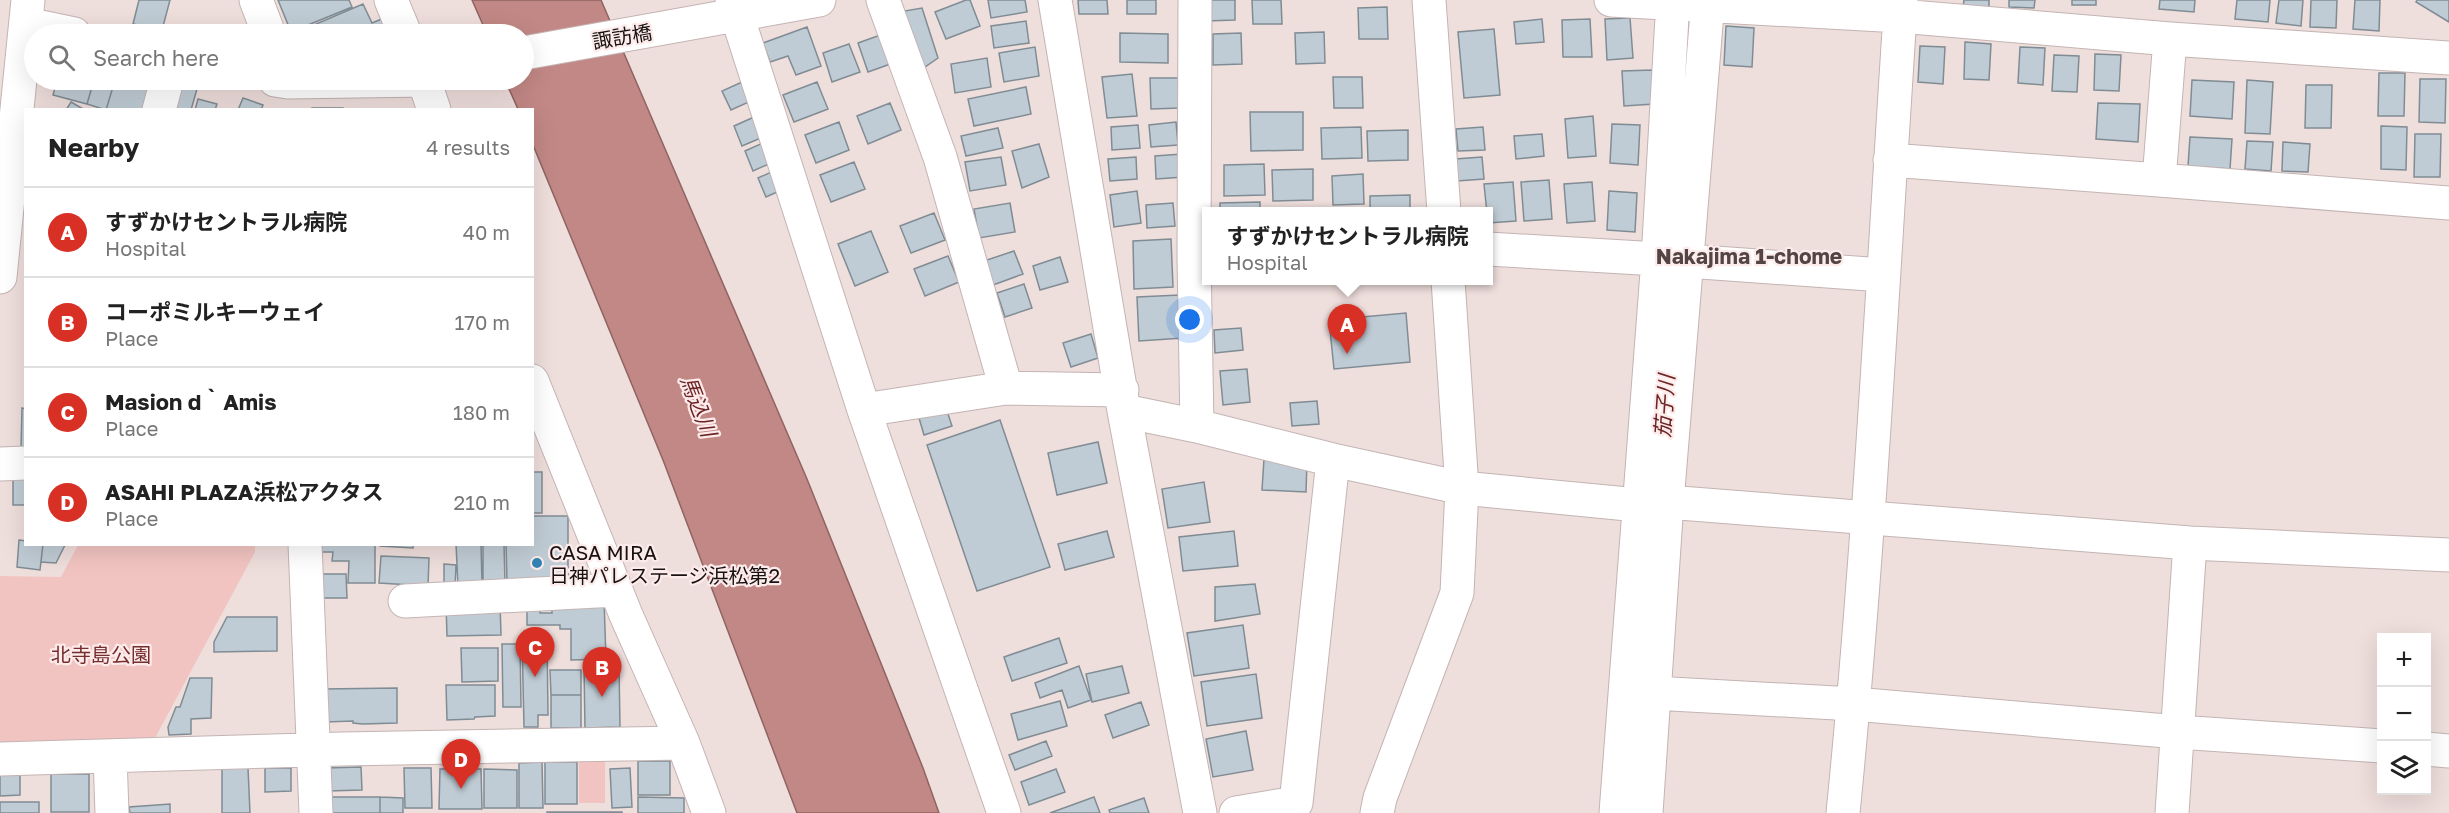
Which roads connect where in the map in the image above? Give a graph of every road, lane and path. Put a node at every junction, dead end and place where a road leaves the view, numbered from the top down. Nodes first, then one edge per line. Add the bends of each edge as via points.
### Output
1 (256, 0) edge
2 (391, 0) edge
3 (819, 0) edge
4 (883, 0) edge
5 (1055, 0) edge
6 (1195, 0) edge
7 (1429, 0) edge
8 (1611, 0) edge
9 (1673, 3) edge
10 (1708, 3) edge
11 (1901, 8) edge
12 (730, 11) edge
13 (27, 12) edge
14 (53, 24) edge
15 (265, 24) edge
16 (401, 24) edge
17 (24, 36) edge
18 (2170, 39) junction
19 (534, 51) edge
20 (2449, 58) edge
21 (164, 90) edge
22 (160, 108) edge
23 (1890, 160) junction
24 (2159, 180) junction
25 (5, 185) edge
26 (2449, 203) edge
27 (1444, 207) edge
28 (1493, 249) edge
29 (1200, 257) edge
30 (1672, 260) junction
31 (1883, 275) junction
32 (0, 277) edge
33 (1448, 285) edge
34 (1006, 388) junction
35 (534, 390) edge
36 (1123, 401) junction
37 (864, 410) junction
38 (1197, 426) junction
39 (548, 457) edge
40 (1333, 460) junction
41 (24, 463) edge
42 (0, 464) edge
43 (1462, 488) junction
44 (1653, 504) junction
45 (1868, 517) junction
46 (2190, 543) junction
47 (305, 546) edge
48 (2449, 555) edge
49 (616, 590) junction
50 (405, 601) dead end
51 (1653, 693) junction
52 (1854, 704) junction
53 (2178, 732) junction
54 (683, 743) junction
55 (2377, 746) edge
56 (2431, 749) edge
57 (314, 750) junction
58 (2449, 751) edge
59 (110, 756) junction
60 (0, 759) edge
61 (112, 813) edge
62 (316, 813) edge
63 (709, 813) edge
64 (1004, 813) edge
65 (1200, 813) edge
66 (1236, 813) edge
67 (1377, 813) edge
68 (1616, 813) edge
69 (1646, 813) edge
70 (1843, 813) edge
71 (2172, 813) edge

1 - 15 street
2 - 16 street
3 - 12 street, 諏訪橋
4 - 34 street via 940,157
5 - 36 street
6 - 29 street
7 - 27 street
8 - 9 street
9 - 10 street
9 - 30 street
10 - 11 street
10 - 30 street
11 - 18 street
11 - 23 street
12 - 19 street, 諏訪橋
12 - 37 street
13 - 14 street
17 - 25 street
18 - 20 street
18 - 24 street
21 - 22 street
23 - 24 street
23 - 31 street
24 - 26 street
25 - 32 street
28 - 30 street
29 - 38 street
30 - 31 street
30 - 44 street
31 - 45 street
33 - 43 street
34 - 36 street
34 - 37 street
35 - 39 street
36 - 38 street
36 - 65 street
37 - 64 street
38 - 40 street
39 - 49 street
40 - 43 street
40 - 66 street via 1296,803
41 - 42 street
43 - 44 street
43 - 67 street via 1457,593
44 - 45 street
44 - 51 street
44 - 68 street
45 - 46 street
45 - 52 street
46 - 48 street
46 - 53 street
47 - 57 street
49 - 50 street
49 - 54 street
51 - 52 street
51 - 69 street
52 - 53 street
52 - 70 street
53 - 55 street
53 - 71 street
54 - 57 street
54 - 63 street
56 - 58 street
57 - 59 street
57 - 62 street
59 - 60 street
59 - 61 street

